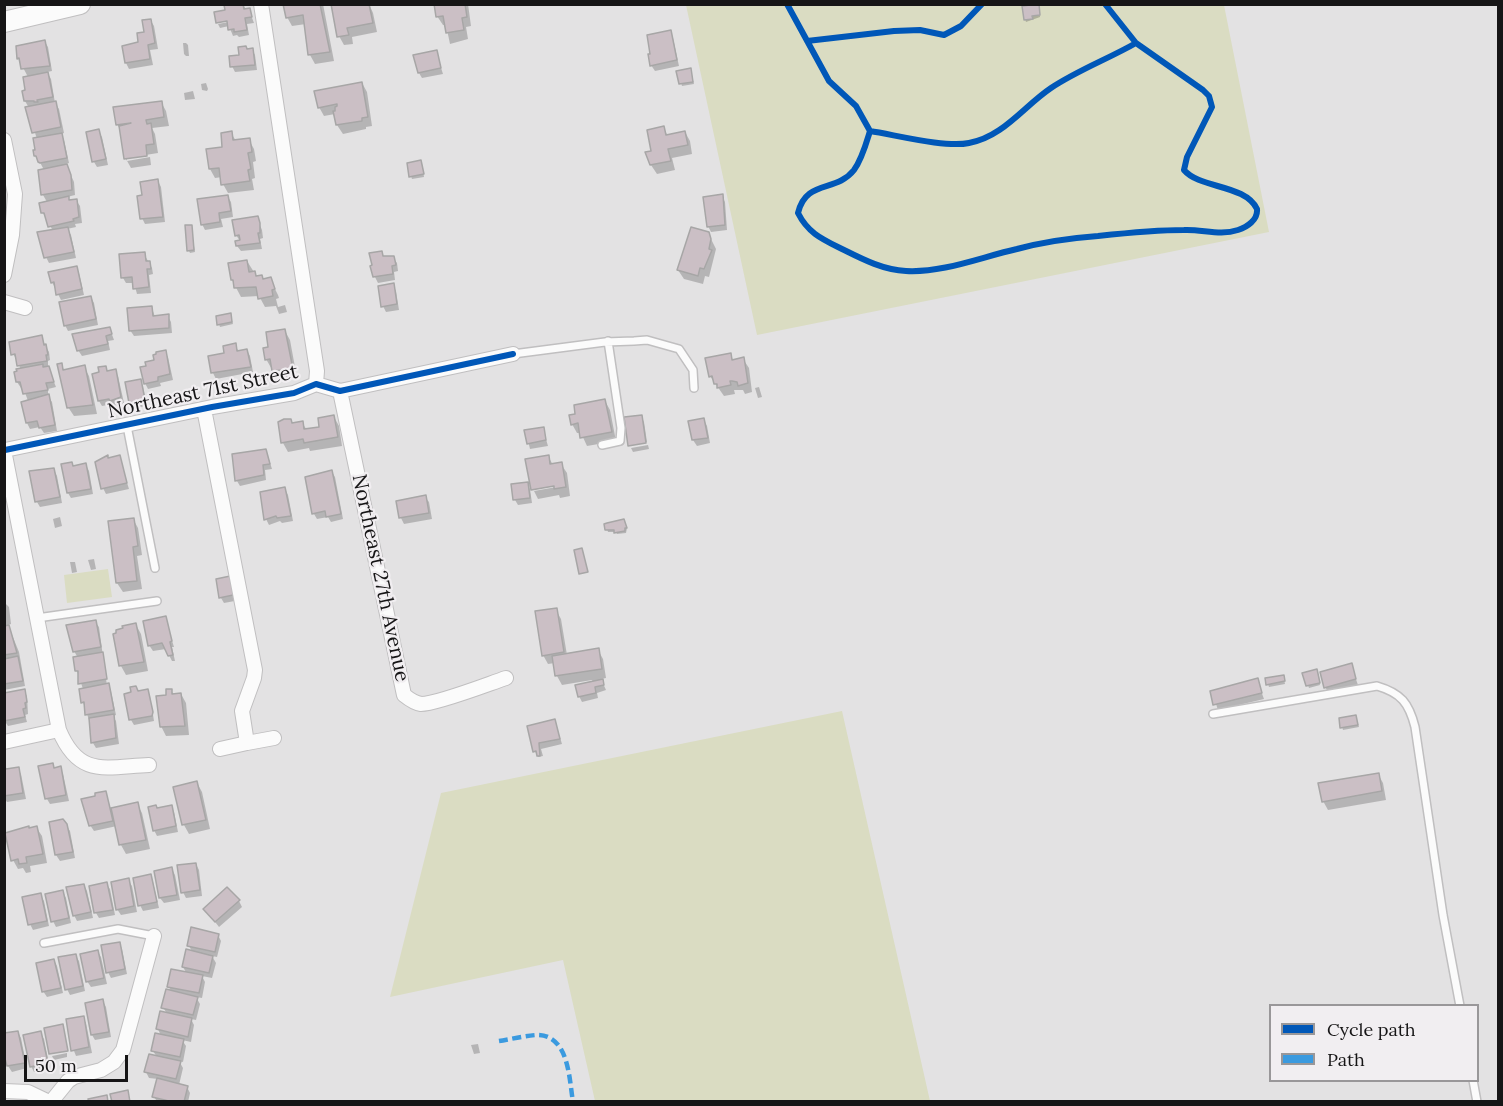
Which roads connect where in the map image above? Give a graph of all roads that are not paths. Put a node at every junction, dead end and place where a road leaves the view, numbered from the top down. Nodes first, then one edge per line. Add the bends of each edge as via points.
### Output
1 (261, 4) edge
2 (75, 5) edge
3 (4, 22) edge
4 (4, 140) edge
5 (8, 175) edge
6 (4, 275) edge
7 (4, 302) edge
8 (25, 308) dead end
9 (608, 341) junction
10 (513, 354) joint
11 (315, 384) junction
12 (694, 388) dead end
13 (340, 390) junction
14 (204, 409) junction
15 (127, 426) junction
16 (602, 445) dead end
17 (5, 450) edge
18 (155, 568) dead end
19 (157, 601) dead end
20 (37, 618) junction
21 (506, 678) dead end
22 (1213, 714) dead end
23 (59, 730) junction
24 (274, 738) dead end
25 (4, 742) edge
26 (247, 743) junction
27 (220, 749) dead end
28 (149, 765) dead end
29 (154, 936) joint
30 (44, 943) dead end
31 (1460, 1004) edge
32 (1473, 1082) edge
33 (4, 1091) edge
34 (50, 1101) edge
35 (1477, 1101) edge

1 - 11 street via 317,371
2 - 3 street
4 - 5 street
5 - 6 street via 15,204
7 - 8 street
9 - 10 lane
9 - 12 lane via 646,340 679,349 693,369
9 - 16 lane via 621,428 620,441
10 - 13 street, Northeast 71st Street
11 - 13 street, Northeast 71st Street
11 - 14 street, Northeast 71st Street via 294,393
13 - 21 street, Northeast 27th Avenue via 404,695 421,704
14 - 15 street, Northeast 71st Street
14 - 26 street via 254,663 254,678 242,711
15 - 17 street, Northeast 71st Street
15 - 18 lane
17 - 20 street
19 - 20 lane
20 - 23 street
22 - 31 lane via 1377,686 1392,690 1405,701 1415,727
23 - 25 street
23 - 28 street via 66,746 85,765
24 - 26 street
26 - 27 street
29 - 30 lane via 118,929
29 - 34 street via 123,1050 101,1070 68,1081
32 - 35 lane
33 - 34 street via 28,1092

